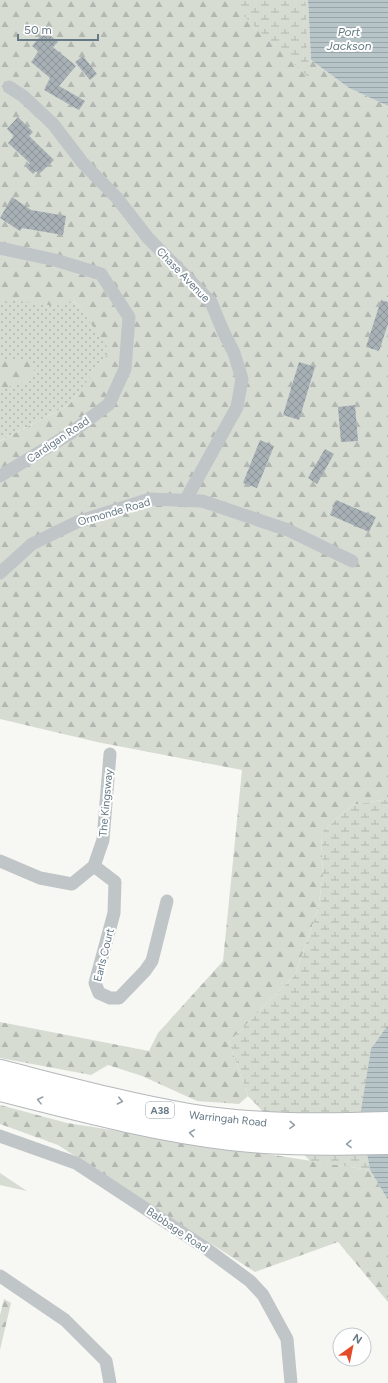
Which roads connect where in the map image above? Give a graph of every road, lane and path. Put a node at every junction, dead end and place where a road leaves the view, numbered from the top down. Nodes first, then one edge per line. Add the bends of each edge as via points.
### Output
1 (9, 87) dead end
2 (0, 248) edge
3 (0, 476) edge
4 (185, 501) junction
5 (352, 561) dead end
6 (0, 573) edge
7 (110, 754) dead end
8 (0, 861) edge
9 (94, 866) junction
10 (167, 901) dead end
11 (0, 1072) edge
12 (0, 1090) edge
13 (80, 1101) junction
14 (388, 1124) edge
15 (0, 1136) edge
16 (388, 1142) edge
17 (0, 1276) edge
18 (110, 1383) edge
19 (291, 1383) edge

1 - 4 street, Chase Avenue via 23,96 53,124 82,162 117,198 148,238 211,302 234,353 242,378 237,408
2 - 3 street, Cardigan Road via 102,274 129,318 125,369 109,404 68,435
4 - 5 street, Ormonde Road via 202,501 288,530
4 - 6 street, Ormonde Road via 150,500 77,522 32,544
7 - 9 street, The Kingsway via 103,840
8 - 9 street via 40,878 72,884
9 - 10 street, Earls Court via 115,882 114,913 95,983 99,993 110,998 119,998 145,972 152,961
11 - 13 highway, Warringah Road / A38
13 -> 12 highway, Warringah Road / A38
13 -> 14 highway, Warringah Road / A38 via 239,1121 315,1125
16 -> 13 highway, Warringah Road / A38 via 348,1144 230,1139 173,1130
15 - 19 street, Babbage Road via 76,1164 204,1247 250,1281 263,1295 287,1339
17 - 18 street via 65,1320 106,1361

